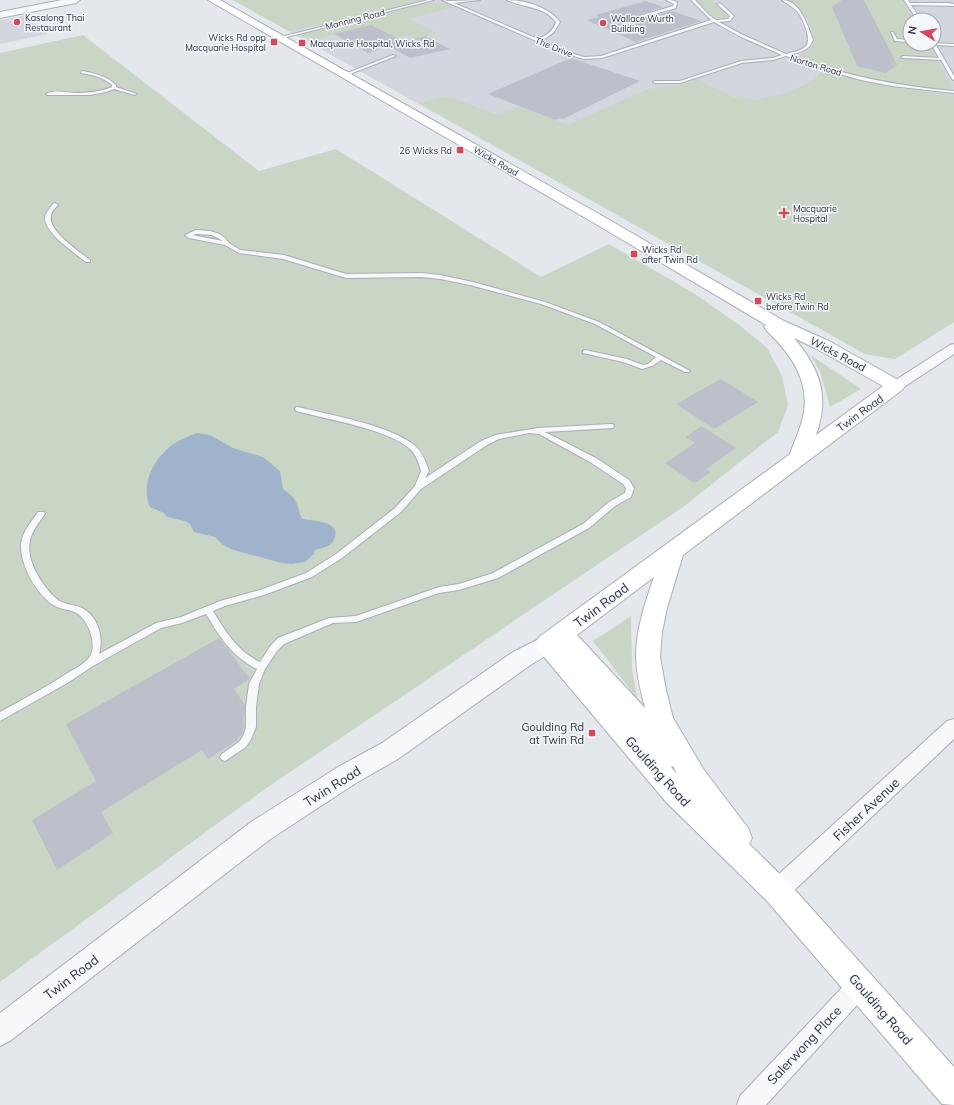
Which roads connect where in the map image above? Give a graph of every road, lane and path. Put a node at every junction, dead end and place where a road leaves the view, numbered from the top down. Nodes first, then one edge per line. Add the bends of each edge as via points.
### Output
1 (76, 0) edge
2 (213, 0) edge
3 (432, 0) edge
4 (444, 0) edge
5 (478, 0) edge
6 (509, 0) edge
7 (668, 0) edge
8 (693, 0) edge
9 (784, 0) edge
10 (907, 2) edge
11 (942, 2) edge
12 (449, 3) junction
13 (719, 4) dead end
14 (954, 5) edge
15 (913, 12) edge
16 (0, 15) edge
17 (625, 21) dead end
18 (713, 21) junction
19 (892, 33) dead end
20 (279, 38) junction
21 (902, 40) edge
22 (538, 41) junction
23 (942, 44) edge
24 (954, 45) edge
25 (938, 52) edge
26 (394, 56) dead end
27 (785, 56) junction
28 (902, 57) dead end
29 (942, 59) junction
30 (82, 72) dead end
31 (344, 75) junction
32 (954, 79) edge
33 (655, 82) dead end
34 (114, 88) junction
35 (954, 92) edge
36 (48, 94) dead end
37 (135, 94) dead end
38 (56, 205) dead end
39 (227, 244) junction
40 (88, 261) dead end
41 (759, 314) junction
42 (954, 348) edge
43 (585, 352) dead end
44 (661, 357) junction
45 (687, 371) dead end
46 (892, 390) junction
47 (298, 409) dead end
48 (611, 426) dead end
49 (529, 431) junction
50 (798, 459) junction
51 (418, 487) junction
52 (40, 514) dead end
53 (673, 552) junction
54 (207, 609) junction
55 (554, 639) junction
56 (90, 663) junction
57 (262, 667) junction
58 (0, 717) edge
59 (954, 727) edge
60 (225, 757) dead end
61 (694, 779) junction
62 (777, 891) junction
63 (860, 985) junction
64 (0, 1031) edge
65 (954, 1092) edge
66 (749, 1105) edge

1 - 16 street
2 - 20 main road, Wicks Road
3 - 20 lane, Manning Road
4 - 12 lane, The Drive
5 - 12 lane
6 - 22 lane via 555,16 558,22 556,29
7 - 17 lane via 676,3 675,7
8 - 18 lane, Norton Road
9 - 27 lane via 798,10 805,21 811,40 803,50
10 - 11 lane via 936,5
10 - 15 lane
11 - 14 lane
12 - 22 lane, The Drive
13 - 18 lane, The Drive via 732,16 729,20
18 - 22 lane, The Drive via 601,57 584,58
18 - 27 lane, Norton Road
19 - 21 lane via 896,40
20 - 31 main road, Wicks Road
23 - 24 lane
25 - 29 lane
26 - 31 lane
27 - 33 lane via 742,62 680,82
27 - 35 lane, Norton Road via 834,72 871,80
28 - 29 lane
29 - 32 lane
30 - 34 lane via 112,83
31 - 41 main road, Wicks Road
34 - 36 lane via 105,92
34 - 37 lane
38 - 40 lane via 48,215 54,234
39 - 39 lane via 219,235 213,233 196,232 188,235
39 - 44 lane via 239,251 284,257 346,276 421,275 471,283 554,306 612,329
41 - 46 main road, Wicks Road via 814,350
41 - 50 main road via 796,352 813,389 812,416
42 - 46 street, Twin Road
43 - 44 lane via 624,360 642,367
44 - 45 lane
46 - 50 main road, Twin Road
47 - 51 lane via 380,432 411,446 419,455 425,471
48 - 49 lane
49 - 51 lane via 497,437 484,443
49 - 57 lane via 540,432 606,467 626,482 630,488 628,495 612,504 586,526 495,576 439,590 356,619 332,620 318,624 281,641
50 - 53 main road, Twin Road
51 - 54 lane via 384,523 309,575
52 - 56 lane via 25,543 29,565 37,582 56,603 80,611 88,618 95,631 97,646 96,654
53 - 55 main road, Twin Road
53 - 61 main road, Goulding Road via 655,608 648,657 661,721
54 - 56 lane via 182,620 159,625
54 - 57 lane via 221,633 237,651 253,664
55 - 61 main road
55 - 62 main road, Goulding Road via 676,793
55 - 64 street, Twin Road via 390,751 260,832
56 - 58 lane via 66,680
57 - 60 lane via 254,684 250,732 242,744
59 - 62 street, Fisher Avenue
61 - 62 main road, Goulding Road
62 - 63 main road, Goulding Road
63 - 65 main road, Goulding Road
63 - 66 street, Salerwong Place

